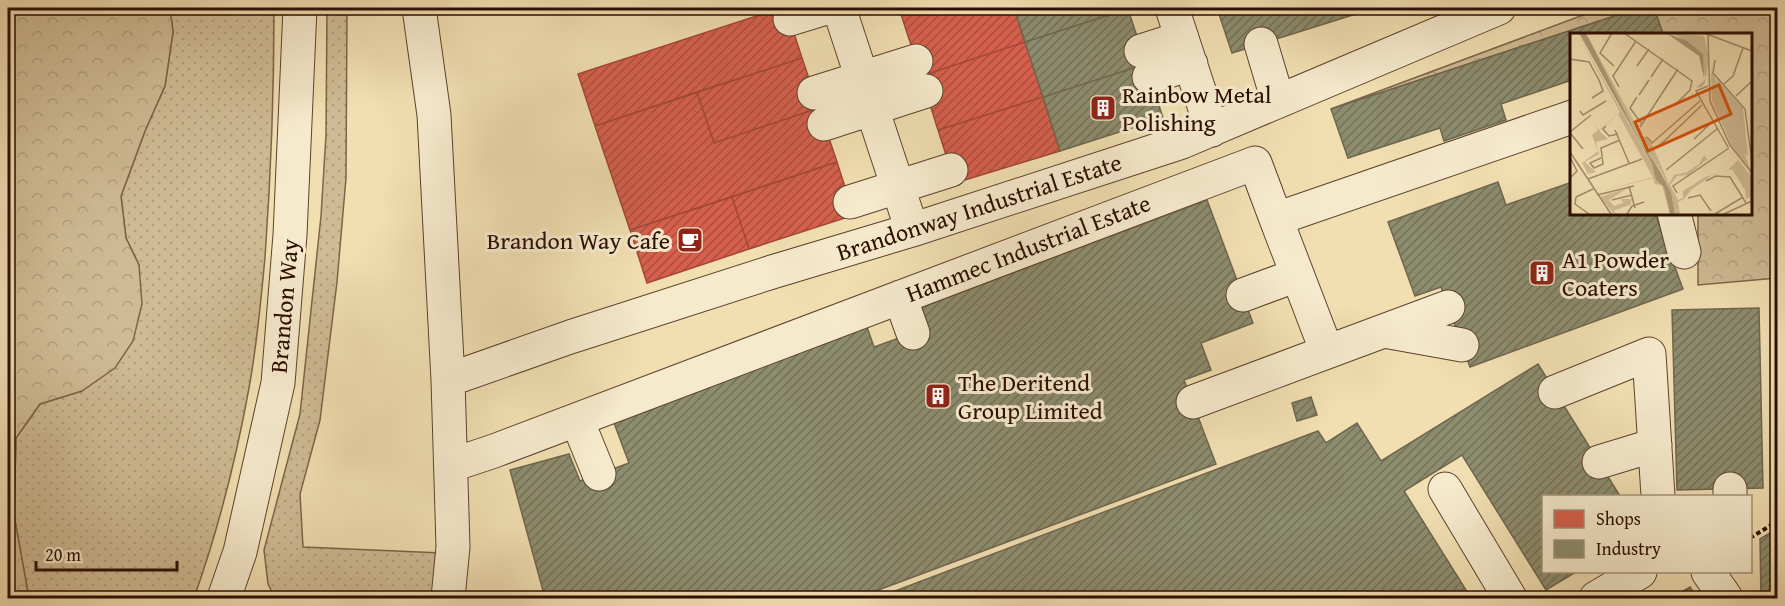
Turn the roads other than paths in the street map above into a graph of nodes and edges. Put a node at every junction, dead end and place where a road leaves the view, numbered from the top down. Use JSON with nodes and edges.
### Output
{"nodes":[{"id":1,"x":300,"y":8,"type":"edge"},
{"id":2,"x":419,"y":8,"type":"edge"},
{"id":3,"x":826,"y":8,"type":"edge"},
{"id":4,"x":839,"y":8,"type":"edge"},
{"id":5,"x":1172,"y":8,"type":"edge"},
{"id":6,"x":1499,"y":8,"type":"edge"},
{"id":7,"x":790,"y":19,"type":"dead end"},
{"id":8,"x":1261,"y":44,"type":"dead end"},
{"id":9,"x":1187,"y":51,"type":"junction"},
{"id":10,"x":1145,"y":64,"type":"dead end"},
{"id":11,"x":862,"y":78,"type":"junction"},
{"id":12,"x":814,"y":93,"type":"dead end"},
{"id":13,"x":1278,"y":101,"type":"junction"},
{"id":14,"x":872,"y":109,"type":"junction"},
{"id":15,"x":1570,"y":117,"type":"edge"},
{"id":16,"x":824,"y":124,"type":"dead end"},
{"id":17,"x":1212,"y":130,"type":"junction"},
{"id":18,"x":951,"y":170,"type":"dead end"},
{"id":19,"x":898,"y":187,"type":"junction"},
{"id":20,"x":850,"y":201,"type":"dead end"},
{"id":21,"x":1674,"y":214,"type":"edge"},
{"id":22,"x":1276,"y":219,"type":"junction"},
{"id":23,"x":912,"y":230,"type":"junction"},
{"id":24,"x":1684,"y":252,"type":"dead end"},
{"id":25,"x":1297,"y":275,"type":"junction"},
{"id":26,"x":1243,"y":295,"type":"dead end"},
{"id":27,"x":900,"y":297,"type":"junction"},
{"id":28,"x":1448,"y":307,"type":"dead end"},
{"id":29,"x":1384,"y":330,"type":"junction"},
{"id":30,"x":913,"y":333,"type":"dead end"},
{"id":31,"x":1462,"y":345,"type":"dead end"},
{"id":32,"x":1327,"y":352,"type":"junction"},
{"id":33,"x":448,"y":380,"type":"junction"},
{"id":34,"x":1555,"y":392,"type":"dead end"},
{"id":35,"x":1193,"y":402,"type":"dead end"},
{"id":36,"x":577,"y":420,"type":"junction"},
{"id":37,"x":1655,"y":445,"type":"junction"},
{"id":38,"x":1599,"y":462,"type":"dead end"},
{"id":39,"x":452,"y":465,"type":"junction"},
{"id":40,"x":599,"y":474,"type":"dead end"},
{"id":41,"x":1444,"y":489,"type":"dead end"},
{"id":42,"x":1658,"y":495,"type":"edge"},
{"id":43,"x":1638,"y":573,"type":"edge"},
{"id":44,"x":1709,"y":573,"type":"edge"},
{"id":45,"x":224,"y":598,"type":"edge"},
{"id":46,"x":448,"y":598,"type":"edge"},
{"id":47,"x":1510,"y":598,"type":"edge"},
{"id":48,"x":1596,"y":598,"type":"edge"},
{"id":49,"x":1726,"y":598,"type":"edge"}],
"edges":[{"from":1,"to":45,"type":"street","name":"Brandon Way"},
{"from":2,"to":33,"type":"street"},
{"from":3,"to":7,"type":"street"},
{"from":4,"to":11,"type":"street"},
{"from":5,"to":9,"type":"street"},
{"from":6,"to":13,"type":"street","name":"Brandonway Industrial Estate"},
{"from":8,"to":13,"type":"street"},
{"from":9,"to":10,"type":"street"},
{"from":9,"to":17,"type":"street"},
{"from":11,"to":12,"type":"street"},
{"from":11,"to":14,"type":"street"},
{"from":11,"to":14,"type":"street"},
{"from":13,"to":17,"type":"street","name":"Brandonway Industrial Estate"},
{"from":14,"to":16,"type":"street"},
{"from":14,"to":19,"type":"street"},
{"from":15,"to":22,"type":"street"},
{"from":17,"to":23,"type":"street","name":"Brandonway Industrial Estate"},
{"from":18,"to":19,"type":"street"},
{"from":19,"to":20,"type":"street"},
{"from":19,"to":23,"type":"street"},
{"from":21,"to":24,"type":"street"},
{"from":22,"to":25,"type":"street"},
{"from":22,"to":27,"type":"street","name":"Hammec Industrial Estate"},
{"from":23,"to":33,"type":"street","name":"Brandonway Industrial Estate"},
{"from":25,"to":26,"type":"street"},
{"from":25,"to":32,"type":"street"},
{"from":27,"to":30,"type":"street"},
{"from":27,"to":36,"type":"street","name":"Hammec Industrial Estate"},
{"from":28,"to":29,"type":"street"},
{"from":29,"to":31,"type":"street"},
{"from":29,"to":32,"type":"street"},
{"from":32,"to":35,"type":"street"},
{"from":33,"to":39,"type":"street"},
{"from":34,"to":37,"type":"street"},
{"from":36,"to":39,"type":"street","name":"Hammec Industrial Estate"},
{"from":36,"to":40,"type":"street"},
{"from":37,"to":38,"type":"street"},
{"from":37,"to":42,"type":"street"},
{"from":39,"to":46,"type":"street"},
{"from":41,"to":47,"type":"street"},
{"from":43,"to":48,"type":"street"},
{"from":44,"to":49,"type":"street"}]}
